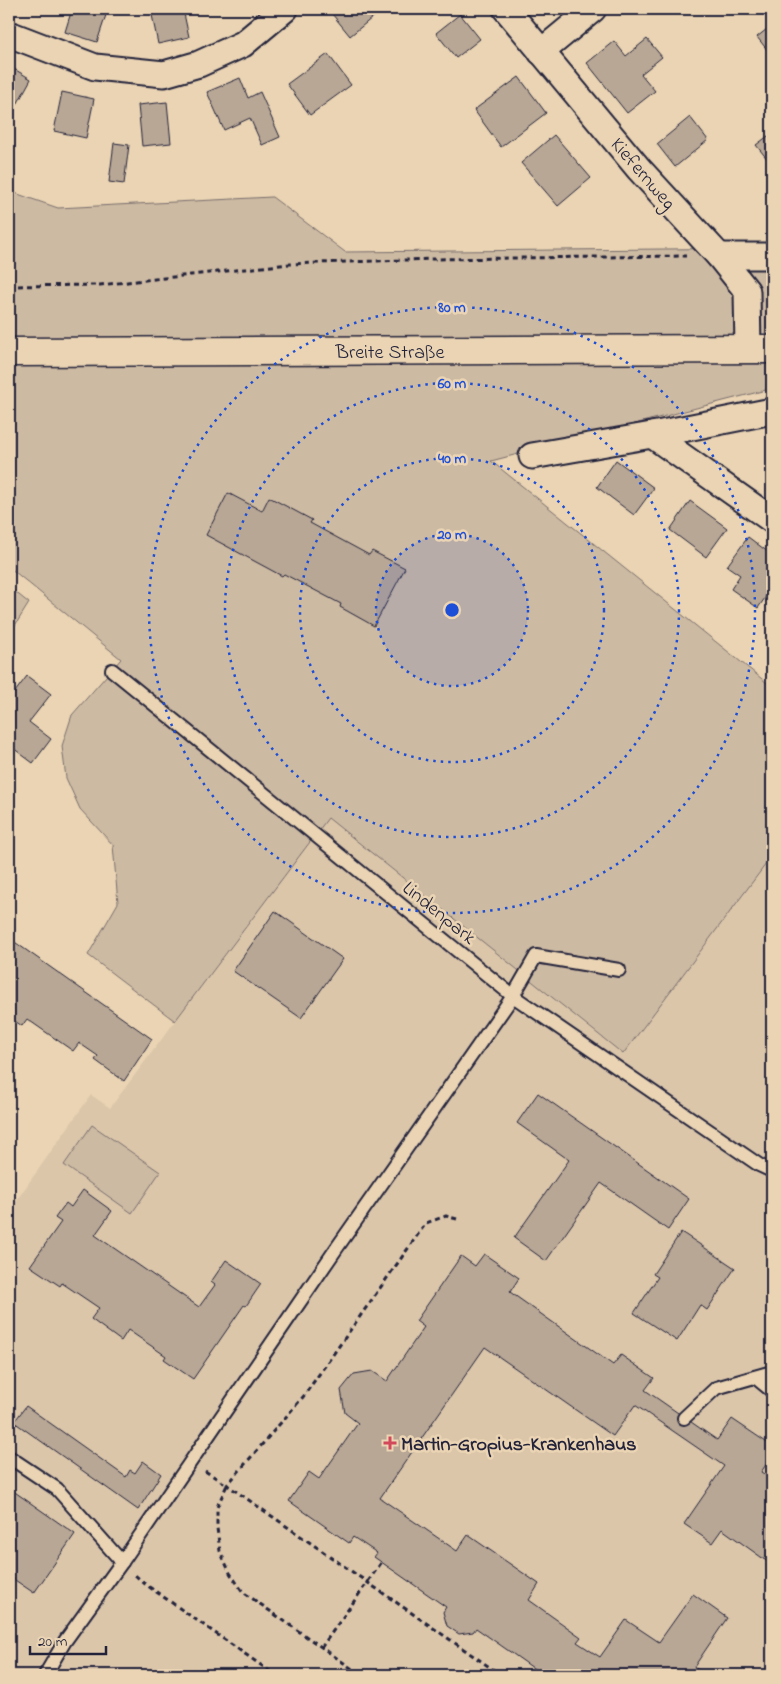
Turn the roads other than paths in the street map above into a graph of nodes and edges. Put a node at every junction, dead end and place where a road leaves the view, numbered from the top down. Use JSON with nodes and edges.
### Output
{"nodes":[{"id":1,"x":285,"y":9,"type":"edge"},
{"id":2,"x":506,"y":9,"type":"edge"},
{"id":3,"x":593,"y":9,"type":"edge"},
{"id":4,"x":9,"y":34,"type":"edge"},
{"id":5,"x":541,"y":52,"type":"junction"},
{"id":6,"x":719,"y":256,"type":"junction"},
{"id":7,"x":772,"y":256,"type":"edge"},
{"id":8,"x":760,"y":349,"type":"edge"},
{"id":9,"x":9,"y":352,"type":"edge"},
{"id":10,"x":772,"y":411,"type":"edge"},
{"id":11,"x":652,"y":435,"type":"junction"},
{"id":12,"x":532,"y":456,"type":"dead end"},
{"id":13,"x":772,"y":520,"type":"edge"},
{"id":14,"x":112,"y":670,"type":"dead end"},
{"id":15,"x":619,"y":970,"type":"dead end"},
{"id":16,"x":513,"y":996,"type":"junction"},
{"id":17,"x":772,"y":1171,"type":"edge"},
{"id":18,"x":772,"y":1372,"type":"edge"},
{"id":19,"x":756,"y":1377,"type":"junction"},
{"id":20,"x":772,"y":1391,"type":"edge"},
{"id":21,"x":684,"y":1418,"type":"dead end"},
{"id":22,"x":9,"y":1457,"type":"edge"},
{"id":23,"x":122,"y":1562,"type":"junction"},
{"id":24,"x":45,"y":1675,"type":"edge"}],
"edges":[{"from":1,"to":4,"type":"street"},
{"from":2,"to":5,"type":"street","name":"Kiefernweg"},
{"from":3,"to":5,"type":"street"},
{"from":5,"to":6,"type":"street","name":"Kiefernweg"},
{"from":6,"to":7,"type":"street"},
{"from":6,"to":8,"type":"street","name":"Kiefernweg"},
{"from":8,"to":9,"type":"main road","name":"Breite Straße"},
{"from":10,"to":11,"type":"street"},
{"from":11,"to":12,"type":"street"},
{"from":11,"to":13,"type":"street"},
{"from":14,"to":16,"type":"lane","name":"Lindenpark"},
{"from":15,"to":16,"type":"lane"},
{"from":16,"to":17,"type":"lane","name":"Lindenpark"},
{"from":16,"to":23,"type":"lane"},
{"from":18,"to":19,"type":"lane"},
{"from":19,"to":20,"type":"lane"},
{"from":19,"to":21,"type":"lane"},
{"from":22,"to":23,"type":"lane"},
{"from":23,"to":24,"type":"lane"}]}
